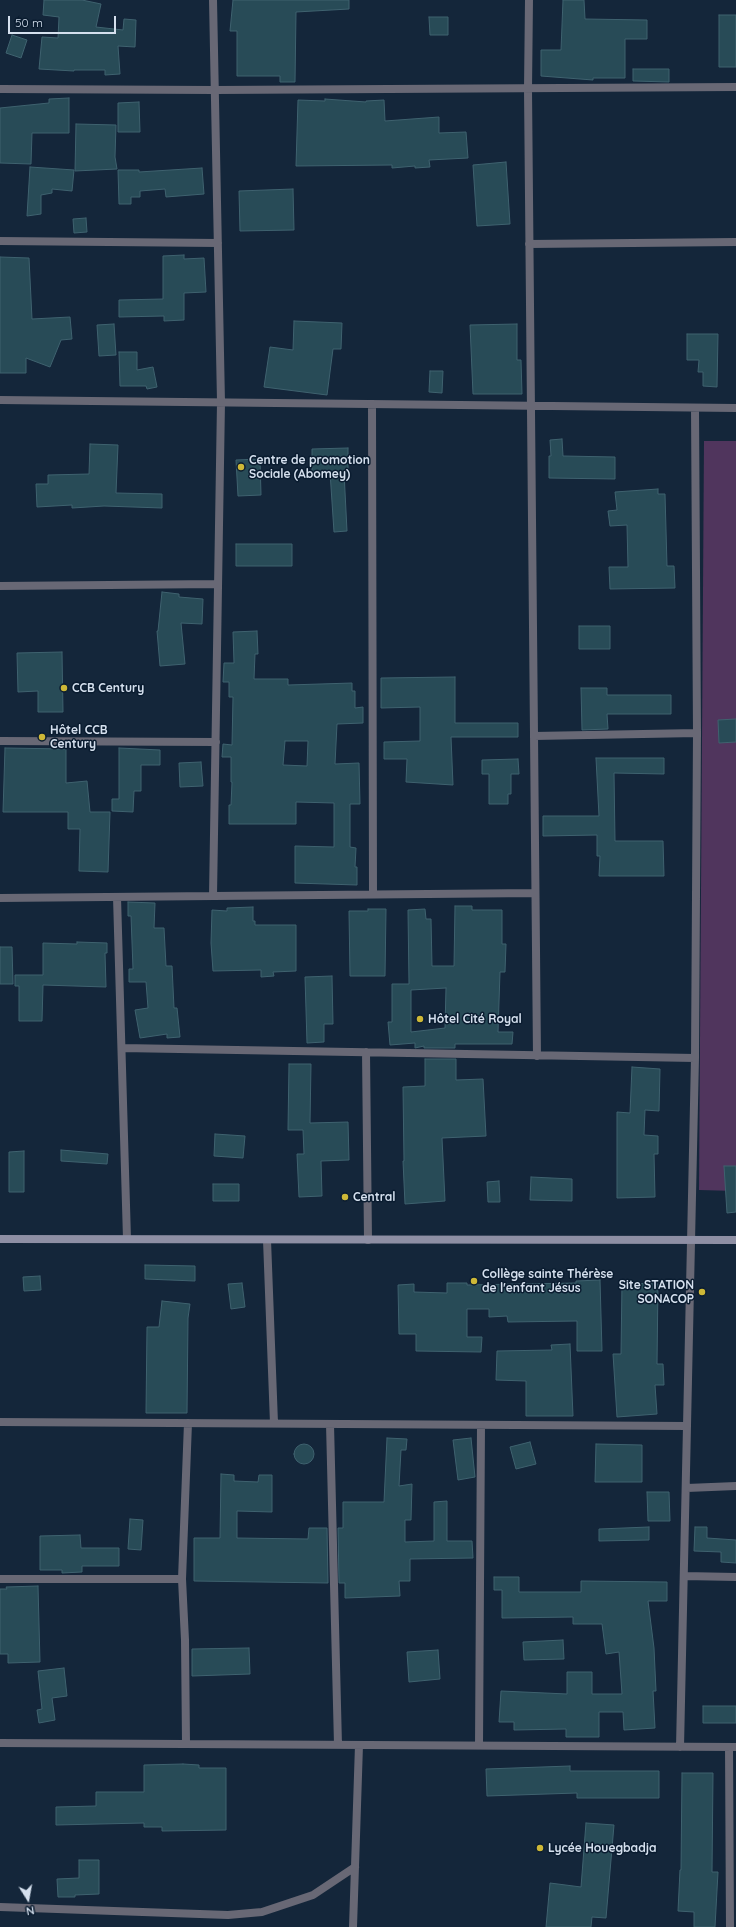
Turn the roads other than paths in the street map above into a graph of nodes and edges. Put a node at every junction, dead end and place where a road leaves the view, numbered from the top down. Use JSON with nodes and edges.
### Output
{"nodes":[{"id":1,"x":213,"y":0,"type":"edge"},
{"id":2,"x":529,"y":0,"type":"edge"},
{"id":3,"x":736,"y":88,"type":"edge"},
{"id":4,"x":0,"y":89,"type":"edge"},
{"id":5,"x":528,"y":89,"type":"junction"},
{"id":6,"x":215,"y":90,"type":"junction"},
{"id":7,"x":0,"y":241,"type":"edge"},
{"id":8,"x":218,"y":242,"type":"junction"},
{"id":9,"x":736,"y":242,"type":"edge"},
{"id":10,"x":529,"y":244,"type":"junction"},
{"id":11,"x":0,"y":400,"type":"edge"},
{"id":12,"x":221,"y":402,"type":"junction"},
{"id":13,"x":372,"y":404,"type":"junction"},
{"id":14,"x":531,"y":406,"type":"junction"},
{"id":15,"x":695,"y":408,"type":"junction"},
{"id":16,"x":736,"y":408,"type":"edge"},
{"id":17,"x":218,"y":584,"type":"junction"},
{"id":18,"x":0,"y":586,"type":"edge"},
{"id":19,"x":697,"y":733,"type":"junction"},
{"id":20,"x":534,"y":736,"type":"junction"},
{"id":21,"x":0,"y":741,"type":"edge"},
{"id":22,"x":216,"y":742,"type":"junction"},
{"id":23,"x":535,"y":893,"type":"junction"},
{"id":24,"x":373,"y":894,"type":"junction"},
{"id":25,"x":117,"y":896,"type":"junction"},
{"id":26,"x":213,"y":896,"type":"junction"},
{"id":27,"x":0,"y":898,"type":"edge"},
{"id":28,"x":122,"y":1048,"type":"junction"},
{"id":29,"x":366,"y":1052,"type":"junction"},
{"id":30,"x":537,"y":1056,"type":"junction"},
{"id":31,"x":695,"y":1058,"type":"junction"},
{"id":32,"x":0,"y":1239,"type":"edge"},
{"id":33,"x":127,"y":1239,"type":"junction"},
{"id":34,"x":267,"y":1240,"type":"junction"},
{"id":35,"x":368,"y":1240,"type":"junction"},
{"id":36,"x":736,"y":1240,"type":"edge"},
{"id":37,"x":692,"y":1241,"type":"junction"},
{"id":38,"x":0,"y":1422,"type":"edge"},
{"id":39,"x":188,"y":1423,"type":"junction"},
{"id":40,"x":274,"y":1423,"type":"junction"},
{"id":41,"x":330,"y":1424,"type":"junction"},
{"id":42,"x":482,"y":1425,"type":"junction"},
{"id":43,"x":687,"y":1426,"type":"junction"},
{"id":44,"x":736,"y":1486,"type":"edge"},
{"id":45,"x":687,"y":1488,"type":"junction"},
{"id":46,"x":684,"y":1576,"type":"junction"},
{"id":47,"x":736,"y":1577,"type":"edge"},
{"id":48,"x":0,"y":1579,"type":"edge"},
{"id":49,"x":182,"y":1579,"type":"junction"},
{"id":50,"x":0,"y":1743,"type":"edge"},
{"id":51,"x":186,"y":1744,"type":"junction"},
{"id":52,"x":338,"y":1745,"type":"junction"},
{"id":53,"x":360,"y":1745,"type":"junction"},
{"id":54,"x":479,"y":1745,"type":"junction"},
{"id":55,"x":680,"y":1747,"type":"junction"},
{"id":56,"x":733,"y":1747,"type":"edge"},
{"id":57,"x":355,"y":1868,"type":"junction"},
{"id":58,"x":0,"y":1907,"type":"edge"},
{"id":59,"x":733,"y":1911,"type":"edge"},
{"id":60,"x":353,"y":1927,"type":"edge"},
{"id":61,"x":730,"y":1927,"type":"edge"}],
"edges":[{"from":1,"to":6,"type":"street"},
{"from":2,"to":5,"type":"street"},
{"from":3,"to":5,"type":"street"},
{"from":4,"to":6,"type":"street"},
{"from":5,"to":6,"type":"street"},
{"from":5,"to":10,"type":"street"},
{"from":6,"to":8,"type":"street"},
{"from":7,"to":8,"type":"street"},
{"from":8,"to":12,"type":"street"},
{"from":9,"to":10,"type":"street"},
{"from":10,"to":14,"type":"street"},
{"from":11,"to":12,"type":"street"},
{"from":12,"to":13,"type":"street"},
{"from":12,"to":17,"type":"street"},
{"from":13,"to":14,"type":"street"},
{"from":13,"to":24,"type":"street"},
{"from":14,"to":15,"type":"street"},
{"from":14,"to":20,"type":"street"},
{"from":15,"to":16,"type":"street"},
{"from":15,"to":19,"type":"street"},
{"from":17,"to":18,"type":"street"},
{"from":17,"to":22,"type":"street"},
{"from":19,"to":20,"type":"street"},
{"from":19,"to":31,"type":"street"},
{"from":20,"to":23,"type":"street"},
{"from":21,"to":22,"type":"street"},
{"from":22,"to":26,"type":"street"},
{"from":23,"to":24,"type":"street"},
{"from":23,"to":30,"type":"street"},
{"from":24,"to":26,"type":"street"},
{"from":25,"to":26,"type":"street"},
{"from":25,"to":27,"type":"street"},
{"from":25,"to":28,"type":"street"},
{"from":28,"to":29,"type":"street"},
{"from":28,"to":33,"type":"street"},
{"from":29,"to":30,"type":"street"},
{"from":29,"to":35,"type":"street"},
{"from":30,"to":31,"type":"street"},
{"from":31,"to":37,"type":"street"},
{"from":32,"to":33,"type":"street"},
{"from":33,"to":34,"type":"street"},
{"from":34,"to":35,"type":"street"},
{"from":34,"to":40,"type":"street"},
{"from":35,"to":37,"type":"street"},
{"from":36,"to":37,"type":"street"},
{"from":37,"to":43,"type":"street"},
{"from":38,"to":39,"type":"street"},
{"from":39,"to":40,"type":"street"},
{"from":39,"to":49,"type":"street"},
{"from":40,"to":41,"type":"street"},
{"from":41,"to":42,"type":"street"},
{"from":41,"to":52,"type":"street"},
{"from":42,"to":43,"type":"street"},
{"from":42,"to":54,"type":"street"},
{"from":43,"to":45,"type":"street"},
{"from":44,"to":45,"type":"street"},
{"from":45,"to":46,"type":"street"},
{"from":46,"to":47,"type":"street"},
{"from":46,"to":55,"type":"street"},
{"from":48,"to":49,"type":"street"},
{"from":49,"to":51,"type":"street"},
{"from":50,"to":51,"type":"street"},
{"from":51,"to":52,"type":"street"},
{"from":52,"to":53,"type":"street"},
{"from":53,"to":54,"type":"street"},
{"from":53,"to":57,"type":"street"},
{"from":54,"to":55,"type":"street"},
{"from":55,"to":56,"type":"street"},
{"from":56,"to":59,"type":"street"},
{"from":57,"to":58,"type":"street"},
{"from":57,"to":60,"type":"street"},
{"from":59,"to":61,"type":"street"}]}
